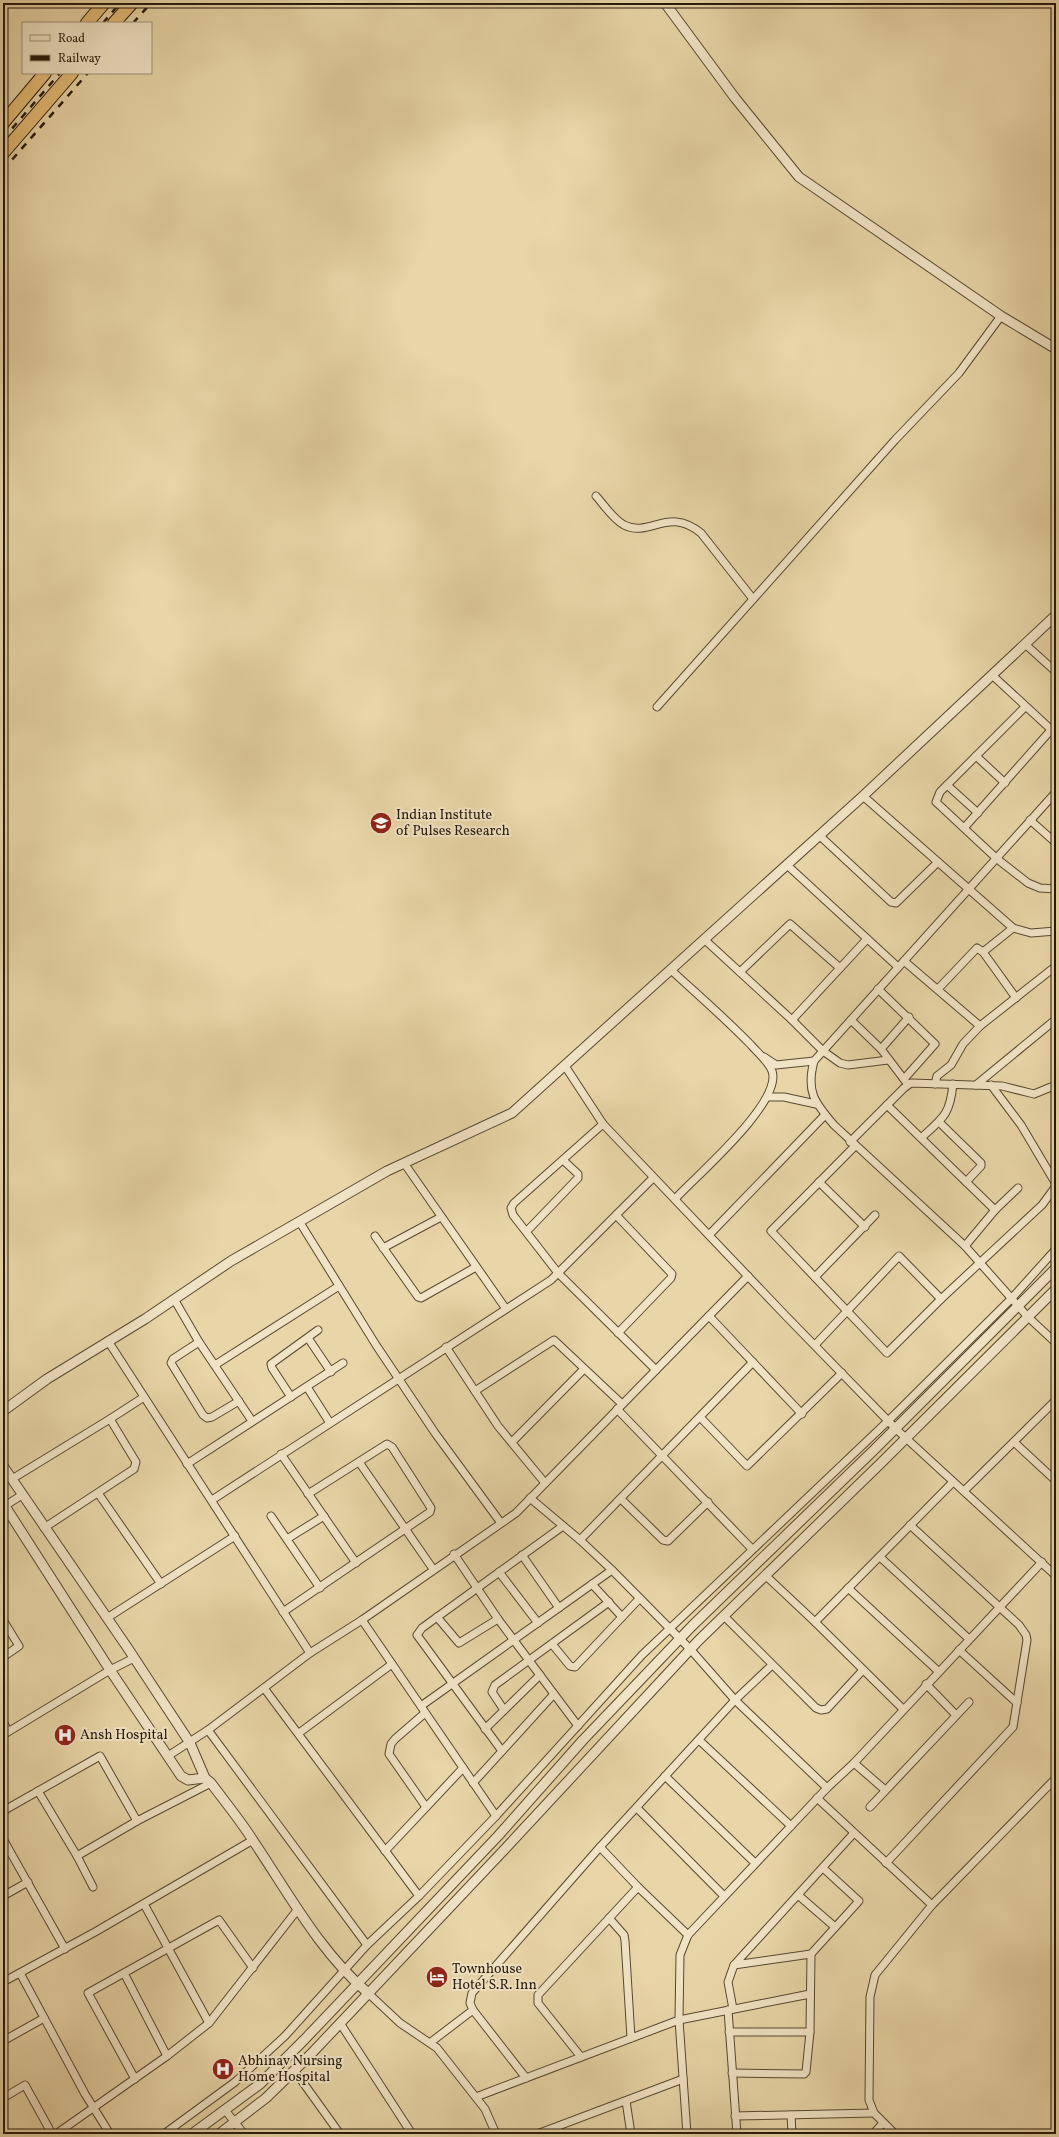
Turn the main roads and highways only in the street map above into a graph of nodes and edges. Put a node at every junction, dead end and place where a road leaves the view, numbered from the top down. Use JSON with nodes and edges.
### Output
{"nodes":[{"id":1,"x":104,"y":3,"type":"edge"},
{"id":2,"x":132,"y":3,"type":"edge"},
{"id":3,"x":88,"y":22,"type":"edge"},
{"id":4,"x":115,"y":22,"type":"edge"},
{"id":5,"x":44,"y":74,"type":"edge"},
{"id":6,"x":71,"y":74,"type":"edge"},
{"id":7,"x":3,"y":123,"type":"edge"},
{"id":8,"x":3,"y":153,"type":"edge"}],
"edges":[{"from":1,"to":3,"type":"highway"},
{"from":2,"to":4,"type":"highway"},
{"from":5,"to":7,"type":"highway"},
{"from":6,"to":8,"type":"highway"}]}
